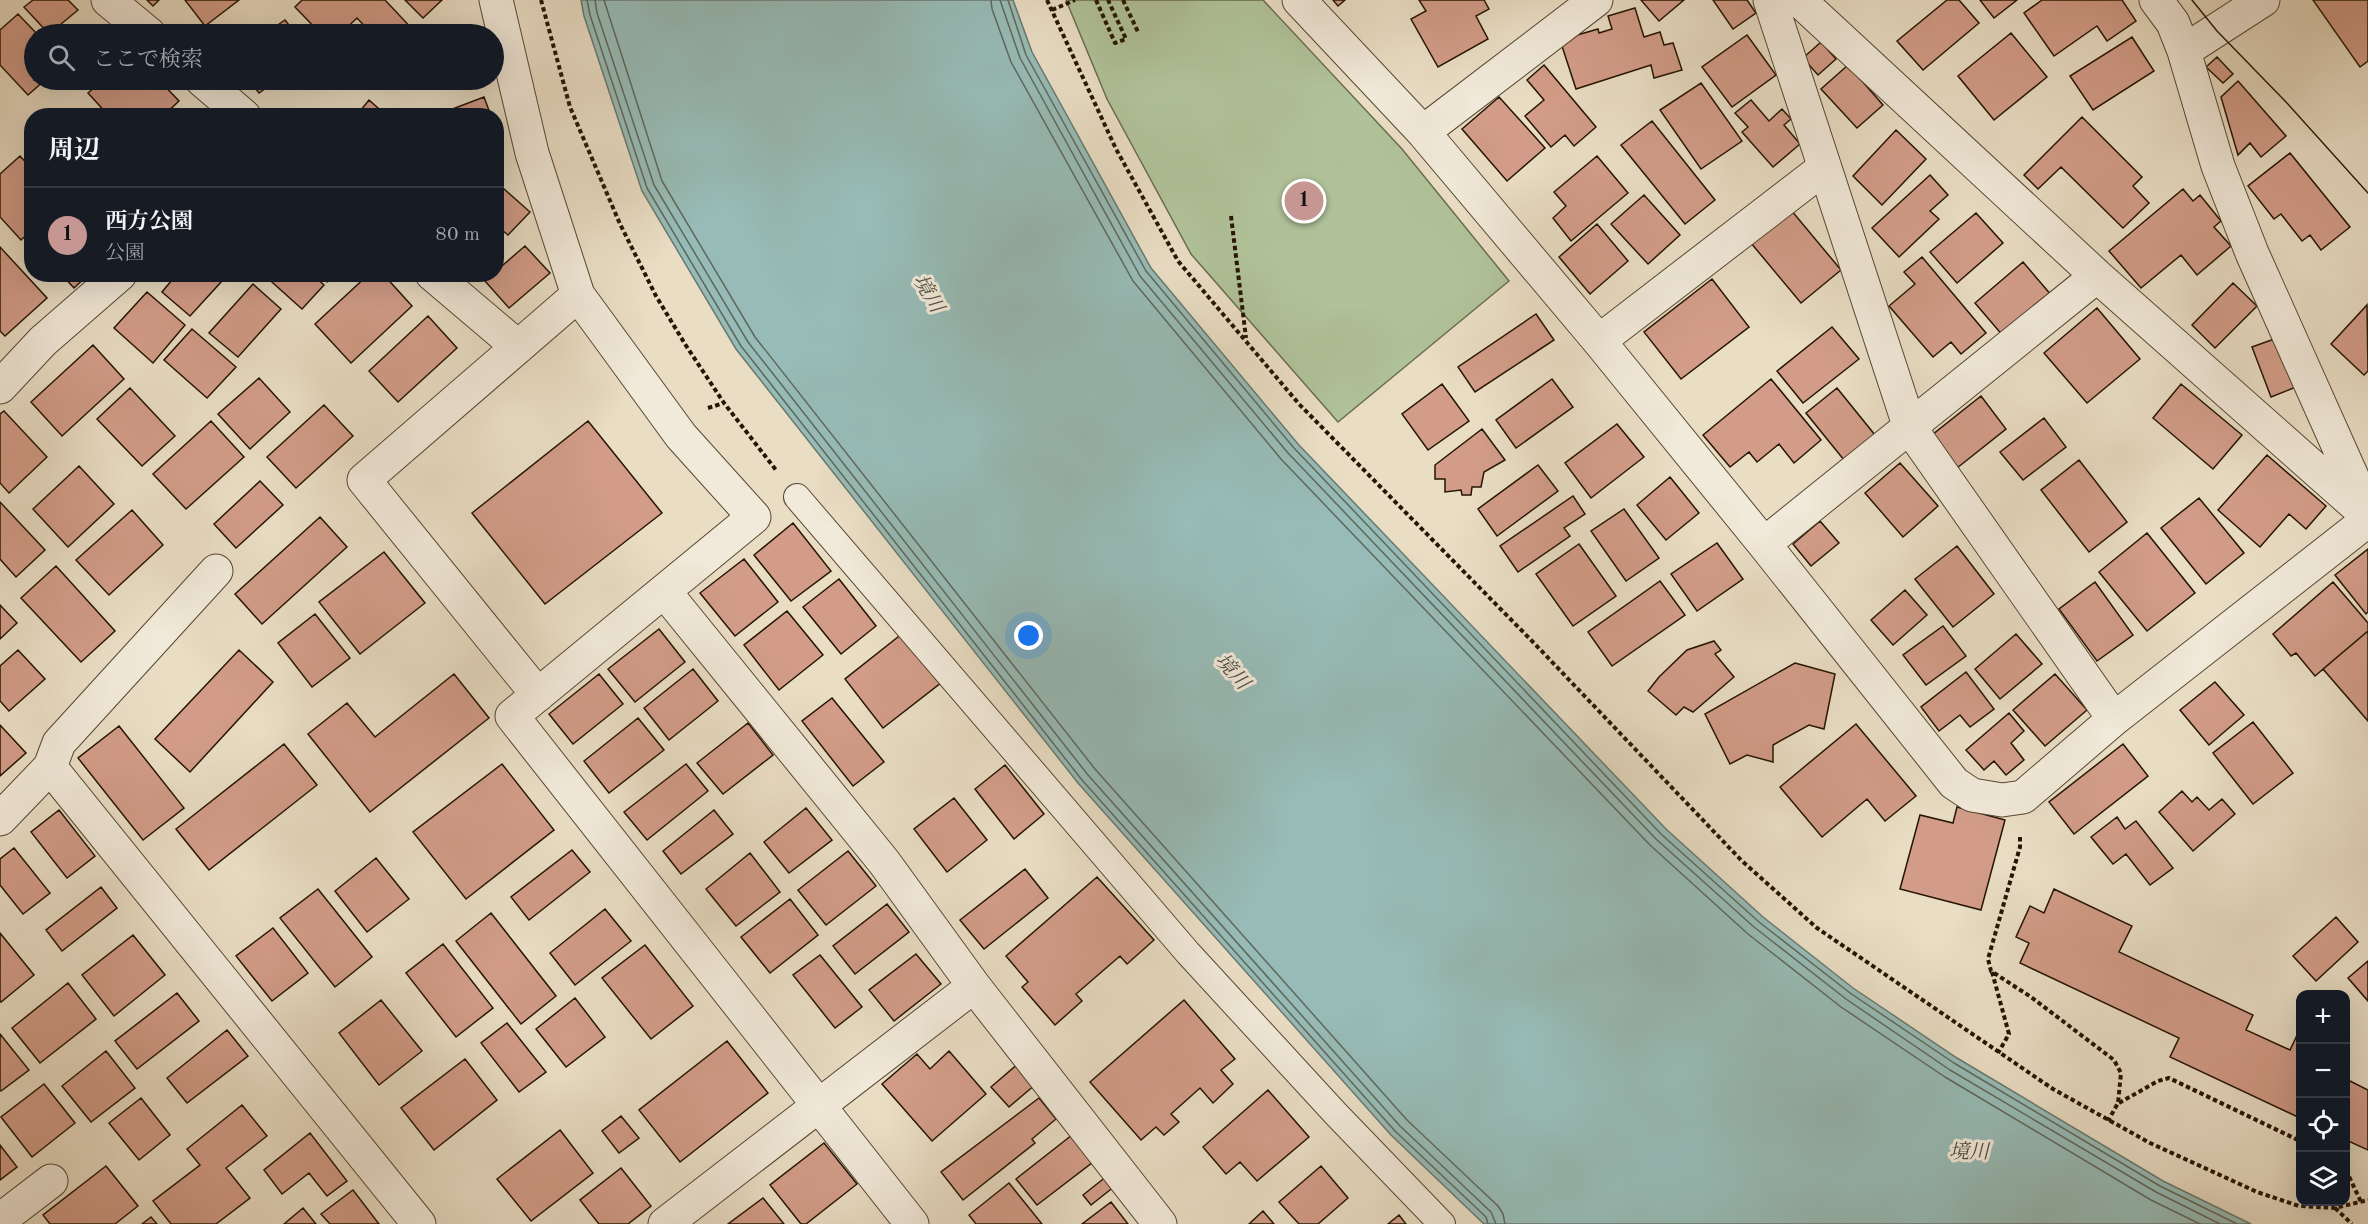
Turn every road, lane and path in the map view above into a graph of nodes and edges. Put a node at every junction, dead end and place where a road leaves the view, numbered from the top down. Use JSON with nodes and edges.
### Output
{"nodes":[{"id":1,"x":108,"y":0,"type":"edge"},
{"id":2,"x":496,"y":0,"type":"edge"},
{"id":3,"x":540,"y":0,"type":"edge"},
{"id":4,"x":1047,"y":0,"type":"edge"},
{"id":5,"x":1075,"y":0,"type":"edge"},
{"id":6,"x":1096,"y":0,"type":"edge"},
{"id":7,"x":1108,"y":0,"type":"edge"},
{"id":8,"x":1123,"y":0,"type":"edge"},
{"id":9,"x":1299,"y":0,"type":"edge"},
{"id":10,"x":1596,"y":0,"type":"edge"},
{"id":11,"x":1770,"y":0,"type":"edge"},
{"id":12,"x":1799,"y":0,"type":"edge"},
{"id":13,"x":2156,"y":0,"type":"edge"},
{"id":14,"x":2245,"y":5,"type":"edge"},
{"id":15,"x":1052,"y":10,"type":"junction"},
{"id":16,"x":137,"y":24,"type":"edge"},
{"id":17,"x":502,"y":24,"type":"edge"},
{"id":18,"x":1138,"y":32,"type":"dead end"},
{"id":19,"x":504,"y":34,"type":"edge"},
{"id":20,"x":2184,"y":51,"type":"junction"},
{"id":21,"x":214,"y":90,"type":"edge"},
{"id":22,"x":235,"y":108,"type":"edge"},
{"id":23,"x":1423,"y":132,"type":"junction"},
{"id":24,"x":1824,"y":168,"type":"junction"},
{"id":25,"x":1231,"y":216,"type":"dead end"},
{"id":26,"x":2097,"y":276,"type":"junction"},
{"id":27,"x":111,"y":282,"type":"edge"},
{"id":28,"x":441,"y":282,"type":"edge"},
{"id":29,"x":578,"y":295,"type":"junction"},
{"id":30,"x":1246,"y":339,"type":"junction"},
{"id":31,"x":1599,"y":341,"type":"junction"},
{"id":32,"x":518,"y":347,"type":"junction"},
{"id":33,"x":0,"y":387,"type":"edge"},
{"id":34,"x":1910,"y":428,"type":"junction"},
{"id":35,"x":797,"y":497,"type":"joint"},
{"id":36,"x":2368,"y":516,"type":"edge"},
{"id":37,"x":1764,"y":544,"type":"junction"},
{"id":38,"x":216,"y":572,"type":"dead end"},
{"id":39,"x":664,"y":591,"type":"junction"},
{"id":40,"x":538,"y":695,"type":"junction"},
{"id":41,"x":2114,"y":719,"type":"junction"},
{"id":42,"x":50,"y":766,"type":"junction"},
{"id":43,"x":2023,"y":797,"type":"junction"},
{"id":44,"x":0,"y":819,"type":"edge"},
{"id":45,"x":1991,"y":971,"type":"junction"},
{"id":46,"x":974,"y":986,"type":"junction"},
{"id":47,"x":1998,"y":1053,"type":"junction"},
{"id":48,"x":2118,"y":1103,"type":"junction"},
{"id":49,"x":818,"y":1105,"type":"junction"},
{"id":50,"x":2108,"y":1121,"type":"junction"},
{"id":51,"x":2296,"y":1140,"type":"edge"},
{"id":52,"x":2350,"y":1179,"type":"edge"},
{"id":53,"x":51,"y":1181,"type":"dead end"},
{"id":54,"x":2368,"y":1200,"type":"edge"},
{"id":55,"x":2361,"y":1202,"type":"junction"},
{"id":56,"x":2335,"y":1208,"type":"junction"},
{"id":57,"x":0,"y":1220,"type":"edge"},
{"id":58,"x":419,"y":1224,"type":"edge"},
{"id":59,"x":665,"y":1224,"type":"edge"},
{"id":60,"x":912,"y":1224,"type":"edge"},
{"id":61,"x":1161,"y":1224,"type":"edge"},
{"id":62,"x":1442,"y":1224,"type":"edge"},
{"id":63,"x":2352,"y":1224,"type":"edge"}],
"edges":[{"from":1,"to":16,"type":"street"},
{"from":2,"to":17,"type":"street"},
{"from":3,"to":35,"type":"path"},
{"from":4,"to":15,"type":"path"},
{"from":5,"to":15,"type":"path"},
{"from":6,"to":7,"type":"path"},
{"from":8,"to":18,"type":"path"},
{"from":9,"to":23,"type":"street"},
{"from":10,"to":23,"type":"street"},
{"from":11,"to":24,"type":"street"},
{"from":12,"to":26,"type":"street"},
{"from":13,"to":20,"type":"street"},
{"from":14,"to":20,"type":"street"},
{"from":15,"to":30,"type":"path"},
{"from":19,"to":29,"type":"street"},
{"from":20,"to":36,"type":"street"},
{"from":21,"to":22,"type":"street"},
{"from":23,"to":31,"type":"street"},
{"from":24,"to":31,"type":"street"},
{"from":24,"to":34,"type":"street"},
{"from":25,"to":30,"type":"path"},
{"from":26,"to":34,"type":"street"},
{"from":26,"to":36,"type":"street"},
{"from":27,"to":33,"type":"street"},
{"from":28,"to":32,"type":"street"},
{"from":29,"to":32,"type":"street"},
{"from":29,"to":39,"type":"street"},
{"from":30,"to":47,"type":"path"},
{"from":31,"to":37,"type":"street"},
{"from":32,"to":40,"type":"street"},
{"from":34,"to":37,"type":"street"},
{"from":34,"to":41,"type":"street"},
{"from":35,"to":62,"type":"lane"},
{"from":36,"to":41,"type":"street"},
{"from":37,"to":43,"type":"street"},
{"from":38,"to":42,"type":"street"},
{"from":39,"to":40,"type":"street"},
{"from":39,"to":46,"type":"street"},
{"from":40,"to":49,"type":"street"},
{"from":41,"to":43,"type":"street"},
{"from":42,"to":44,"type":"street"},
{"from":42,"to":58,"type":"street"},
{"from":43,"to":45,"type":"path"},
{"from":45,"to":47,"type":"path"},
{"from":45,"to":48,"type":"path"},
{"from":46,"to":49,"type":"street"},
{"from":46,"to":61,"type":"street"},
{"from":47,"to":50,"type":"path"},
{"from":48,"to":50,"type":"path"},
{"from":48,"to":51,"type":"path"},
{"from":49,"to":59,"type":"street"},
{"from":49,"to":60,"type":"street"},
{"from":50,"to":56,"type":"path"},
{"from":52,"to":55,"type":"path"},
{"from":53,"to":57,"type":"street"},
{"from":54,"to":55,"type":"path"},
{"from":55,"to":56,"type":"path"},
{"from":56,"to":63,"type":"path"}]}
